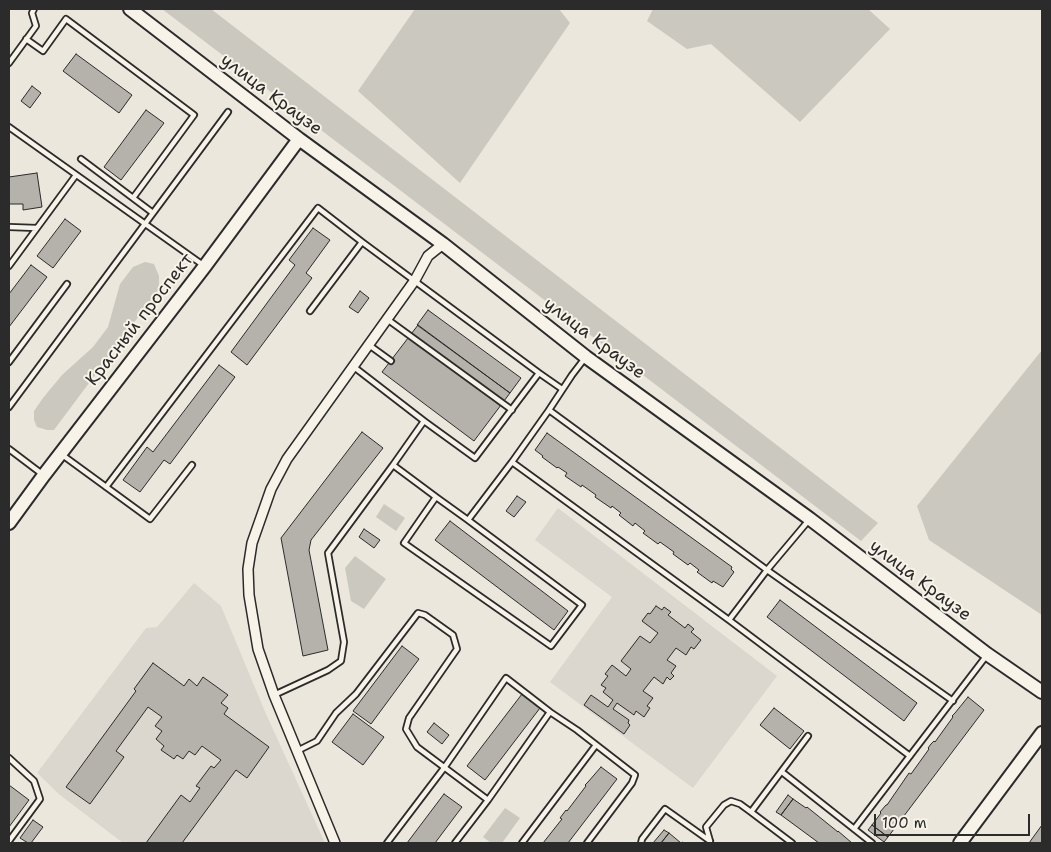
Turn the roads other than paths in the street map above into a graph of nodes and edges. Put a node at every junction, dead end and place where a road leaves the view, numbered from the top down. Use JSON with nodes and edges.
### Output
{"nodes":[{"id":1,"x":34,"y":9,"type":"edge"},
{"id":2,"x":130,"y":9,"type":"edge"},
{"id":3,"x":26,"y":39,"type":"junction"},
{"id":4,"x":9,"y":62,"type":"edge"},
{"id":5,"x":228,"y":112,"type":"dead end"},
{"id":6,"x":9,"y":127,"type":"edge"},
{"id":7,"x":299,"y":139,"type":"junction"},
{"id":8,"x":81,"y":159,"type":"dead end"},
{"id":9,"x":76,"y":175,"type":"junction"},
{"id":10,"x":133,"y":198,"type":"junction"},
{"id":11,"x":153,"y":213,"type":"junction"},
{"id":12,"x":145,"y":224,"type":"junction"},
{"id":13,"x":9,"y":227,"type":"edge"},
{"id":14,"x":37,"y":228,"type":"junction"},
{"id":15,"x":362,"y":242,"type":"junction"},
{"id":16,"x":443,"y":244,"type":"junction"},
{"id":17,"x":9,"y":266,"type":"edge"},
{"id":18,"x":205,"y":266,"type":"junction"},
{"id":19,"x":415,"y":280,"type":"junction"},
{"id":20,"x":67,"y":284,"type":"dead end"},
{"id":21,"x":310,"y":310,"type":"dead end"},
{"id":22,"x":387,"y":319,"type":"junction"},
{"id":23,"x":368,"y":344,"type":"junction"},
{"id":24,"x":586,"y":357,"type":"junction"},
{"id":25,"x":391,"y":361,"type":"dead end"},
{"id":26,"x":9,"y":362,"type":"edge"},
{"id":27,"x":353,"y":366,"type":"junction"},
{"id":28,"x":539,"y":373,"type":"junction"},
{"id":29,"x":562,"y":389,"type":"junction"},
{"id":30,"x":9,"y":407,"type":"edge"},
{"id":31,"x":512,"y":410,"type":"junction"},
{"id":32,"x":549,"y":410,"type":"junction"},
{"id":33,"x":424,"y":421,"type":"junction"},
{"id":34,"x":9,"y":450,"type":"edge"},
{"id":35,"x":60,"y":453,"type":"junction"},
{"id":36,"x":512,"y":462,"type":"junction"},
{"id":37,"x":192,"y":465,"type":"dead end"},
{"id":38,"x":393,"y":465,"type":"junction"},
{"id":39,"x":44,"y":475,"type":"junction"},
{"id":40,"x":106,"y":487,"type":"junction"},
{"id":41,"x":436,"y":497,"type":"junction"},
{"id":42,"x":810,"y":519,"type":"junction"},
{"id":43,"x":468,"y":520,"type":"junction"},
{"id":44,"x":9,"y":523,"type":"edge"},
{"id":45,"x":768,"y":570,"type":"junction"},
{"id":46,"x":729,"y":620,"type":"junction"},
{"id":47,"x":987,"y":654,"type":"junction"},
{"id":48,"x":1042,"y":692,"type":"edge"},
{"id":49,"x":274,"y":696,"type":"junction"},
{"id":50,"x":953,"y":701,"type":"junction"},
{"id":51,"x":550,"y":712,"type":"junction"},
{"id":52,"x":1042,"y":733,"type":"edge"},
{"id":53,"x":808,"y":736,"type":"dead end"},
{"id":54,"x":596,"y":745,"type":"junction"},
{"id":55,"x":298,"y":751,"type":"junction"},
{"id":56,"x":910,"y":756,"type":"junction"},
{"id":57,"x":9,"y":758,"type":"edge"},
{"id":58,"x":444,"y":768,"type":"junction"},
{"id":59,"x":782,"y":772,"type":"junction"},
{"id":60,"x":488,"y":800,"type":"junction"},
{"id":61,"x":751,"y":812,"type":"junction"},
{"id":62,"x":854,"y":829,"type":"junction"},
{"id":63,"x":9,"y":841,"type":"edge"},
{"id":64,"x":710,"y":842,"type":"edge"},
{"id":65,"x":335,"y":843,"type":"edge"},
{"id":66,"x":387,"y":843,"type":"edge"},
{"id":67,"x":455,"y":843,"type":"edge"},
{"id":68,"x":522,"y":843,"type":"edge"},
{"id":69,"x":587,"y":843,"type":"edge"},
{"id":70,"x":641,"y":843,"type":"edge"},
{"id":71,"x":792,"y":843,"type":"edge"},
{"id":72,"x":872,"y":843,"type":"edge"},
{"id":73,"x":960,"y":843,"type":"edge"}],
"edges":[{"from":1,"to":3,"type":"lane"},
{"from":2,"to":7,"type":"main road","name":"улица Краузе"},
{"from":3,"to":4,"type":"lane"},
{"from":3,"to":10,"type":"lane"},
{"from":5,"to":11,"type":"lane"},
{"from":6,"to":9,"type":"lane"},
{"from":7,"to":16,"type":"main road","name":"улица Краузе"},
{"from":7,"to":18,"type":"main road","name":"Красный проспект"},
{"from":8,"to":10,"type":"lane"},
{"from":9,"to":12,"type":"lane"},
{"from":9,"to":14,"type":"lane"},
{"from":10,"to":11,"type":"lane"},
{"from":11,"to":12,"type":"lane"},
{"from":12,"to":18,"type":"lane"},
{"from":12,"to":30,"type":"lane"},
{"from":13,"to":14,"type":"lane"},
{"from":14,"to":17,"type":"lane"},
{"from":15,"to":19,"type":"lane"},
{"from":15,"to":21,"type":"lane"},
{"from":15,"to":40,"type":"lane"},
{"from":16,"to":19,"type":"street"},
{"from":16,"to":24,"type":"main road","name":"улица Краузе"},
{"from":18,"to":35,"type":"main road","name":"Красный проспект"},
{"from":19,"to":22,"type":"street"},
{"from":19,"to":28,"type":"lane"},
{"from":20,"to":26,"type":"lane"},
{"from":22,"to":23,"type":"street"},
{"from":22,"to":31,"type":"lane"},
{"from":23,"to":25,"type":"lane"},
{"from":23,"to":27,"type":"street"},
{"from":24,"to":29,"type":"lane"},
{"from":24,"to":42,"type":"main road","name":"улица Краузе"},
{"from":27,"to":33,"type":"lane"},
{"from":27,"to":49,"type":"street"},
{"from":28,"to":29,"type":"lane"},
{"from":28,"to":31,"type":"lane"},
{"from":29,"to":32,"type":"lane"},
{"from":31,"to":33,"type":"lane"},
{"from":32,"to":36,"type":"lane"},
{"from":32,"to":45,"type":"lane"},
{"from":33,"to":38,"type":"lane"},
{"from":34,"to":39,"type":"lane"},
{"from":35,"to":39,"type":"main road","name":"Красный проспект"},
{"from":35,"to":40,"type":"lane"},
{"from":36,"to":43,"type":"lane"},
{"from":36,"to":46,"type":"lane"},
{"from":37,"to":40,"type":"lane"},
{"from":38,"to":41,"type":"lane"},
{"from":38,"to":49,"type":"lane"},
{"from":39,"to":44,"type":"main road","name":"Красный проспект"},
{"from":41,"to":43,"type":"lane"},
{"from":41,"to":43,"type":"lane"},
{"from":42,"to":45,"type":"lane"},
{"from":42,"to":47,"type":"main road","name":"улица Краузе"},
{"from":45,"to":46,"type":"lane"},
{"from":45,"to":50,"type":"lane"},
{"from":46,"to":56,"type":"lane"},
{"from":47,"to":48,"type":"main road","name":"улица Краузе"},
{"from":47,"to":50,"type":"lane"},
{"from":49,"to":55,"type":"street"},
{"from":50,"to":56,"type":"lane"},
{"from":51,"to":54,"type":"lane"},
{"from":51,"to":58,"type":"lane"},
{"from":51,"to":60,"type":"lane"},
{"from":52,"to":73,"type":"main road"},
{"from":53,"to":59,"type":"lane"},
{"from":54,"to":68,"type":"lane"},
{"from":54,"to":69,"type":"lane"},
{"from":55,"to":58,"type":"lane"},
{"from":55,"to":65,"type":"street"},
{"from":56,"to":62,"type":"lane"},
{"from":57,"to":63,"type":"lane"},
{"from":58,"to":60,"type":"lane"},
{"from":58,"to":66,"type":"lane"},
{"from":59,"to":61,"type":"lane"},
{"from":59,"to":62,"type":"lane"},
{"from":60,"to":67,"type":"lane"},
{"from":61,"to":64,"type":"lane"},
{"from":61,"to":71,"type":"lane"},
{"from":62,"to":72,"type":"lane"},
{"from":64,"to":70,"type":"lane"}]}
